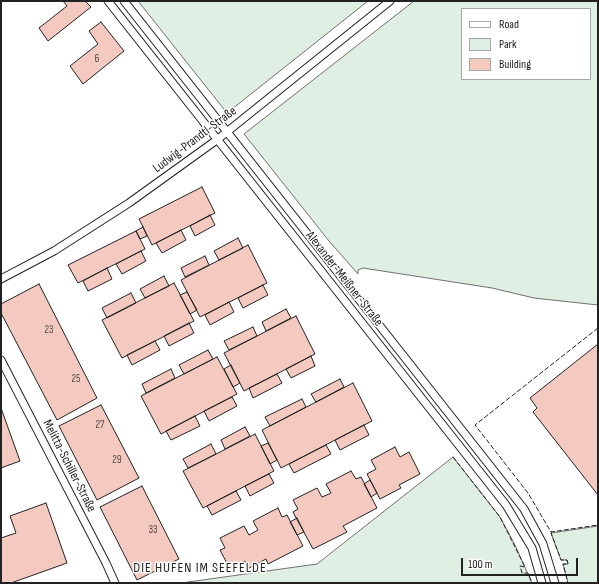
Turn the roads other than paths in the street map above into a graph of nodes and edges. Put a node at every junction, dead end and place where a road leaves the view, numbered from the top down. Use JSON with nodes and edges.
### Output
{"nodes":[{"id":1,"x":108,"y":1,"type":"edge"},
{"id":2,"x":124,"y":1,"type":"edge"},
{"id":3,"x":390,"y":1,"type":"edge"},
{"id":4,"x":228,"y":131,"type":"junction"},
{"id":5,"x":218,"y":139,"type":"junction"},
{"id":6,"x":1,"y":280,"type":"edge"},
{"id":7,"x":1,"y":360,"type":"edge"},
{"id":8,"x":115,"y":583,"type":"edge"},
{"id":9,"x":542,"y":583,"type":"edge"},
{"id":10,"x":555,"y":583,"type":"edge"}],
"edges":[{"from":1,"to":5,"type":"street","name":"Alexander-Meißner-Straße"},
{"from":2,"to":4,"type":"street","name":"Alexander-Meißner-Straße"},
{"from":3,"to":4,"type":"street","name":"Ludwig-Prandtl-Straße"},
{"from":4,"to":5,"type":"street","name":"Ludwig-Prandtl-Straße"},
{"from":4,"to":10,"type":"street","name":"Alexander-Meißner-Straße"},
{"from":5,"to":6,"type":"street","name":"Ludwig-Prandtl-Straße"},
{"from":5,"to":9,"type":"street","name":"Alexander-Meißner-Straße"},
{"from":7,"to":8,"type":"street","name":"Melitta-Schiller-Straße"}]}
